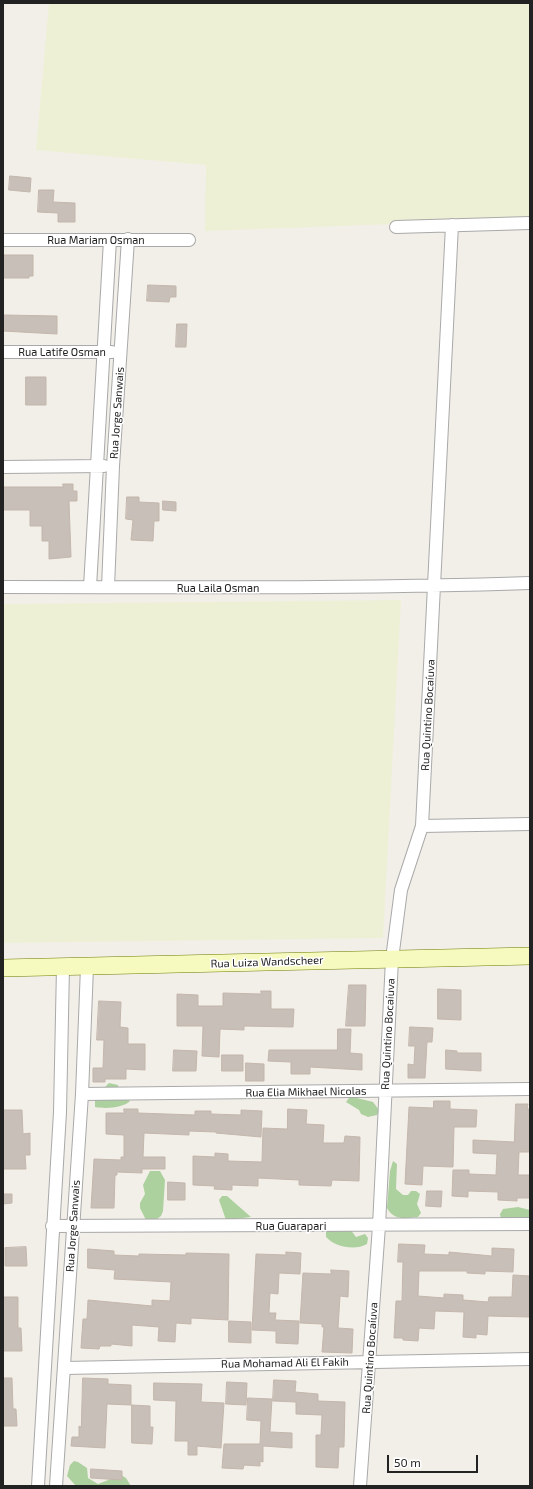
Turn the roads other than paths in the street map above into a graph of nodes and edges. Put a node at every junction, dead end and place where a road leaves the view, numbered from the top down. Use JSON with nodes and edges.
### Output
{"nodes":[{"id":1,"x":530,"y":223,"type":"edge"},
{"id":2,"x":452,"y":225,"type":"junction"},
{"id":3,"x":396,"y":227,"type":"dead end"},
{"id":4,"x":3,"y":240,"type":"edge"},
{"id":5,"x":110,"y":240,"type":"junction"},
{"id":6,"x":128,"y":240,"type":"junction"},
{"id":7,"x":189,"y":240,"type":"dead end"},
{"id":8,"x":105,"y":351,"type":"junction"},
{"id":9,"x":3,"y":352,"type":"edge"},
{"id":10,"x":121,"y":352,"type":"junction"},
{"id":11,"x":96,"y":466,"type":"junction"},
{"id":12,"x":113,"y":466,"type":"junction"},
{"id":13,"x":3,"y":467,"type":"edge"},
{"id":14,"x":530,"y":583,"type":"edge"},
{"id":15,"x":434,"y":586,"type":"junction"},
{"id":16,"x":3,"y":587,"type":"edge"},
{"id":17,"x":90,"y":587,"type":"junction"},
{"id":18,"x":108,"y":587,"type":"junction"},
{"id":19,"x":530,"y":824,"type":"edge"},
{"id":20,"x":422,"y":826,"type":"junction"},
{"id":21,"x":530,"y":956,"type":"edge"},
{"id":22,"x":392,"y":959,"type":"junction"},
{"id":23,"x":62,"y":967,"type":"junction"},
{"id":24,"x":87,"y":967,"type":"junction"},
{"id":25,"x":3,"y":968,"type":"edge"},
{"id":26,"x":530,"y":1089,"type":"edge"},
{"id":27,"x":385,"y":1091,"type":"junction"},
{"id":28,"x":82,"y":1094,"type":"junction"},
{"id":29,"x":530,"y":1224,"type":"edge"},
{"id":30,"x":52,"y":1226,"type":"junction"},
{"id":31,"x":379,"y":1226,"type":"junction"},
{"id":32,"x":73,"y":1227,"type":"junction"},
{"id":33,"x":530,"y":1359,"type":"edge"},
{"id":34,"x":369,"y":1362,"type":"junction"},
{"id":35,"x":64,"y":1368,"type":"junction"},
{"id":36,"x":38,"y":1486,"type":"edge"},
{"id":37,"x":56,"y":1486,"type":"edge"},
{"id":38,"x":360,"y":1486,"type":"edge"}],
"edges":[{"from":1,"to":2,"type":"street"},
{"from":2,"to":3,"type":"street"},
{"from":2,"to":15,"type":"street","name":"Rua Quintino Bocaíuva"},
{"from":4,"to":5,"type":"street","name":"Rua Mariam Osman"},
{"from":5,"to":6,"type":"street","name":"Rua Mariam Osman"},
{"from":5,"to":8,"type":"street","name":"Rua Jorge Sanwais"},
{"from":6,"to":7,"type":"street","name":"Rua Mariam Osman"},
{"from":6,"to":10,"type":"street","name":"Rua Jorge Sanwais"},
{"from":8,"to":9,"type":"street","name":"Rua Latife Osman"},
{"from":8,"to":10,"type":"street","name":"Rua Latife Osman"},
{"from":8,"to":11,"type":"street","name":"Rua Jorge Sanwais"},
{"from":10,"to":12,"type":"street","name":"Rua Jorge Sanwais"},
{"from":11,"to":12,"type":"street"},
{"from":11,"to":13,"type":"street"},
{"from":11,"to":17,"type":"street","name":"Rua Jorge Sanwais"},
{"from":12,"to":18,"type":"street","name":"Rua Jorge Sanwais"},
{"from":14,"to":15,"type":"street","name":"Rua Laila Osman"},
{"from":15,"to":18,"type":"street","name":"Rua Laila Osman"},
{"from":15,"to":20,"type":"street","name":"Rua Quintino Bocaíuva"},
{"from":16,"to":17,"type":"street","name":"Rua Laila Osman"},
{"from":17,"to":18,"type":"street","name":"Rua Laila Osman"},
{"from":19,"to":20,"type":"street"},
{"from":20,"to":22,"type":"street","name":"Rua Quintino Bocaíuva"},
{"from":21,"to":22,"type":"main road","name":"Rua Luiza Wandscheer"},
{"from":22,"to":24,"type":"main road","name":"Rua Luiza Wandscheer"},
{"from":22,"to":27,"type":"street","name":"Rua Quintino Bocaíuva"},
{"from":23,"to":24,"type":"main road","name":"Rua Luiza Wandscheer"},
{"from":23,"to":25,"type":"main road","name":"Rua Luiza Wandscheer"},
{"from":23,"to":30,"type":"street","name":"Rua Jorge Sanwais"},
{"from":24,"to":28,"type":"street","name":"Rua Jorge Sanwais"},
{"from":26,"to":27,"type":"street","name":"Rua Elia Mikhael Nicolas"},
{"from":27,"to":28,"type":"street","name":"Rua Elia Mikhael Nicolas"},
{"from":27,"to":31,"type":"street","name":"Rua Quintino Bocaíuva"},
{"from":28,"to":32,"type":"street","name":"Rua Jorge Sanwais"},
{"from":29,"to":31,"type":"street","name":"Rua Guarapari"},
{"from":30,"to":32,"type":"street","name":"Rua Guarapari"},
{"from":30,"to":36,"type":"street","name":"Rua Jorge Sanwais"},
{"from":31,"to":32,"type":"street","name":"Rua Guarapari"},
{"from":31,"to":34,"type":"street","name":"Rua Quintino Bocaíuva"},
{"from":32,"to":35,"type":"street","name":"Rua Jorge Sanwais"},
{"from":33,"to":34,"type":"street","name":"Rua Mohamad Ali El Fakih"},
{"from":34,"to":35,"type":"street","name":"Rua Mohamad Ali El Fakih"},
{"from":34,"to":38,"type":"street","name":"Rua Quintino Bocaíuva"},
{"from":35,"to":37,"type":"street","name":"Rua Jorge Sanwais"}]}
